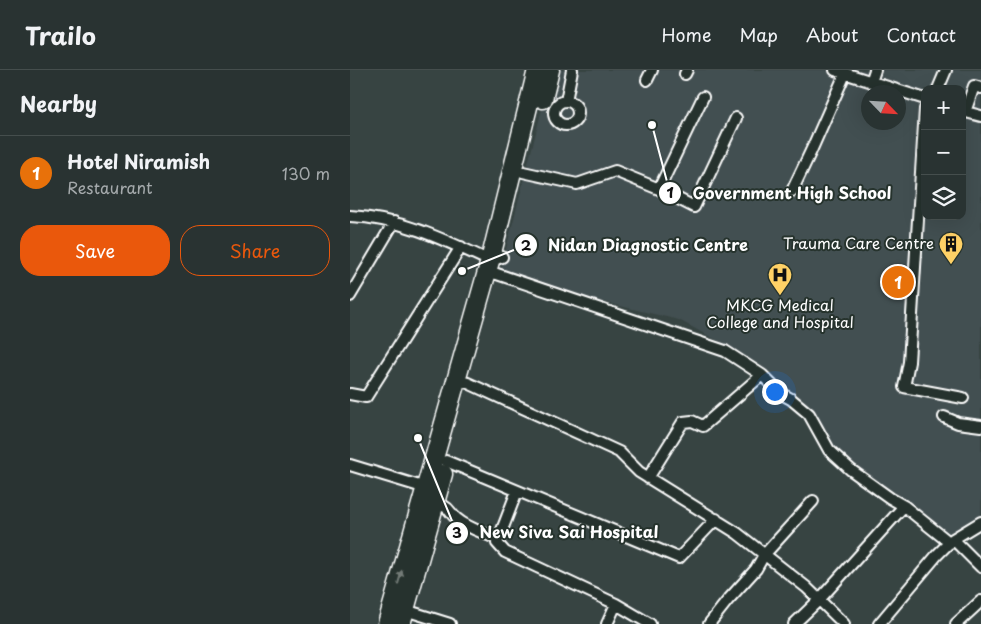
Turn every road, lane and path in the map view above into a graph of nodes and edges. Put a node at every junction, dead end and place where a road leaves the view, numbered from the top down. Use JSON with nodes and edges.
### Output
{"nodes":[{"id":1,"x":538,"y":70,"type":"edge"},
{"id":2,"x":550,"y":70,"type":"edge"},
{"id":3,"x":572,"y":70,"type":"edge"},
{"id":4,"x":876,"y":70,"type":"edge"},
{"id":5,"x":946,"y":70,"type":"edge"},
{"id":6,"x":840,"y":72,"type":"edge"},
{"id":7,"x":871,"y":82,"type":"junction"},
{"id":8,"x":940,"y":85,"type":"edge"},
{"id":9,"x":981,"y":88,"type":"edge"},
{"id":10,"x":703,"y":97,"type":"dead end"},
{"id":11,"x":921,"y":98,"type":"edge"},
{"id":12,"x":566,"y":101,"type":"dead end"},
{"id":13,"x":966,"y":106,"type":"edge"},
{"id":14,"x":966,"y":112,"type":"edge"},
{"id":15,"x":981,"y":116,"type":"edge"},
{"id":16,"x":736,"y":118,"type":"dead end"},
{"id":17,"x":924,"y":130,"type":"edge"},
{"id":18,"x":523,"y":172,"type":"junction"},
{"id":19,"x":660,"y":189,"type":"junction"},
{"id":20,"x":792,"y":191,"type":"dead end"},
{"id":21,"x":350,"y":216,"type":"edge"},
{"id":22,"x":394,"y":222,"type":"junction"},
{"id":23,"x":461,"y":247,"type":"junction"},
{"id":24,"x":494,"y":266,"type":"junction"},
{"id":25,"x":350,"y":296,"type":"edge"},
{"id":26,"x":762,"y":375,"type":"junction"},
{"id":27,"x":462,"y":382,"type":"junction"},
{"id":28,"x":350,"y":394,"type":"edge"},
{"id":29,"x":963,"y":398,"type":"dead end"},
{"id":30,"x":944,"y":417,"type":"dead end"},
{"id":31,"x":981,"y":426,"type":"edge"},
{"id":32,"x":446,"y":461,"type":"junction"},
{"id":33,"x":350,"y":465,"type":"edge"},
{"id":34,"x":648,"y":478,"type":"junction"},
{"id":35,"x":426,"y":488,"type":"junction"},
{"id":36,"x":517,"y":491,"type":"junction"},
{"id":37,"x":813,"y":501,"type":"dead end"},
{"id":38,"x":434,"y":505,"type":"junction"},
{"id":39,"x":904,"y":506,"type":"junction"},
{"id":40,"x":716,"y":519,"type":"junction"},
{"id":41,"x":981,"y":522,"type":"edge"},
{"id":42,"x":498,"y":538,"type":"junction"},
{"id":43,"x":951,"y":541,"type":"junction"},
{"id":44,"x":764,"y":555,"type":"junction"},
{"id":45,"x":981,"y":567,"type":"edge"},
{"id":46,"x":819,"y":600,"type":"junction"},
{"id":47,"x":981,"y":601,"type":"edge"},
{"id":48,"x":616,"y":604,"type":"junction"},
{"id":49,"x":403,"y":617,"type":"edge"},
{"id":50,"x":387,"y":624,"type":"edge"},
{"id":51,"x":450,"y":624,"type":"edge"},
{"id":52,"x":607,"y":624,"type":"edge"},
{"id":53,"x":650,"y":624,"type":"edge"},
{"id":54,"x":709,"y":624,"type":"edge"},
{"id":55,"x":794,"y":624,"type":"edge"},
{"id":56,"x":844,"y":624,"type":"edge"},
{"id":57,"x":879,"y":624,"type":"edge"},
{"id":58,"x":956,"y":624,"type":"edge"}],
"edges":[{"from":1,"to":24,"type":"highway"},
{"from":2,"to":18,"type":"highway"},
{"from":3,"to":12,"type":"street"},
{"from":4,"to":7,"type":"street"},
{"from":5,"to":8,"type":"street"},
{"from":6,"to":7,"type":"street"},
{"from":6,"to":20,"type":"street"},
{"from":7,"to":11,"type":"street"},
{"from":9,"to":13,"type":"street"},
{"from":10,"to":19,"type":"street"},
{"from":14,"to":15,"type":"street"},
{"from":16,"to":19,"type":"street"},
{"from":17,"to":29,"type":"street"},
{"from":18,"to":19,"type":"street"},
{"from":18,"to":24,"type":"highway"},
{"from":21,"to":22,"type":"street"},
{"from":22,"to":23,"type":"street"},
{"from":22,"to":25,"type":"street"},
{"from":23,"to":24,"type":"street"},
{"from":23,"to":28,"type":"street"},
{"from":24,"to":26,"type":"street"},
{"from":24,"to":27,"type":"highway"},
{"from":26,"to":34,"type":"street"},
{"from":26,"to":39,"type":"street"},
{"from":27,"to":32,"type":"highway"},
{"from":27,"to":34,"type":"street"},
{"from":27,"to":35,"type":"highway"},
{"from":30,"to":31,"type":"street"},
{"from":32,"to":36,"type":"street"},
{"from":32,"to":38,"type":"highway"},
{"from":33,"to":35,"type":"street"},
{"from":34,"to":40,"type":"street"},
{"from":50,"to":35,"type":"highway","one_way":true},
{"from":36,"to":40,"type":"street"},
{"from":36,"to":42,"type":"street"},
{"from":37,"to":44,"type":"street"},
{"from":38,"to":42,"type":"street"},
{"from":38,"to":49,"type":"highway"},
{"from":39,"to":43,"type":"street"},
{"from":39,"to":46,"type":"street"},
{"from":40,"to":44,"type":"street"},
{"from":41,"to":43,"type":"street"},
{"from":42,"to":48,"type":"street"},
{"from":43,"to":45,"type":"street"},
{"from":43,"to":57,"type":"street"},
{"from":44,"to":46,"type":"street"},
{"from":44,"to":54,"type":"street"},
{"from":46,"to":55,"type":"street"},
{"from":46,"to":56,"type":"street"},
{"from":47,"to":58,"type":"street"},
{"from":48,"to":52,"type":"street"},
{"from":48,"to":53,"type":"street"},
{"from":49,"to":51,"type":"street"}]}
